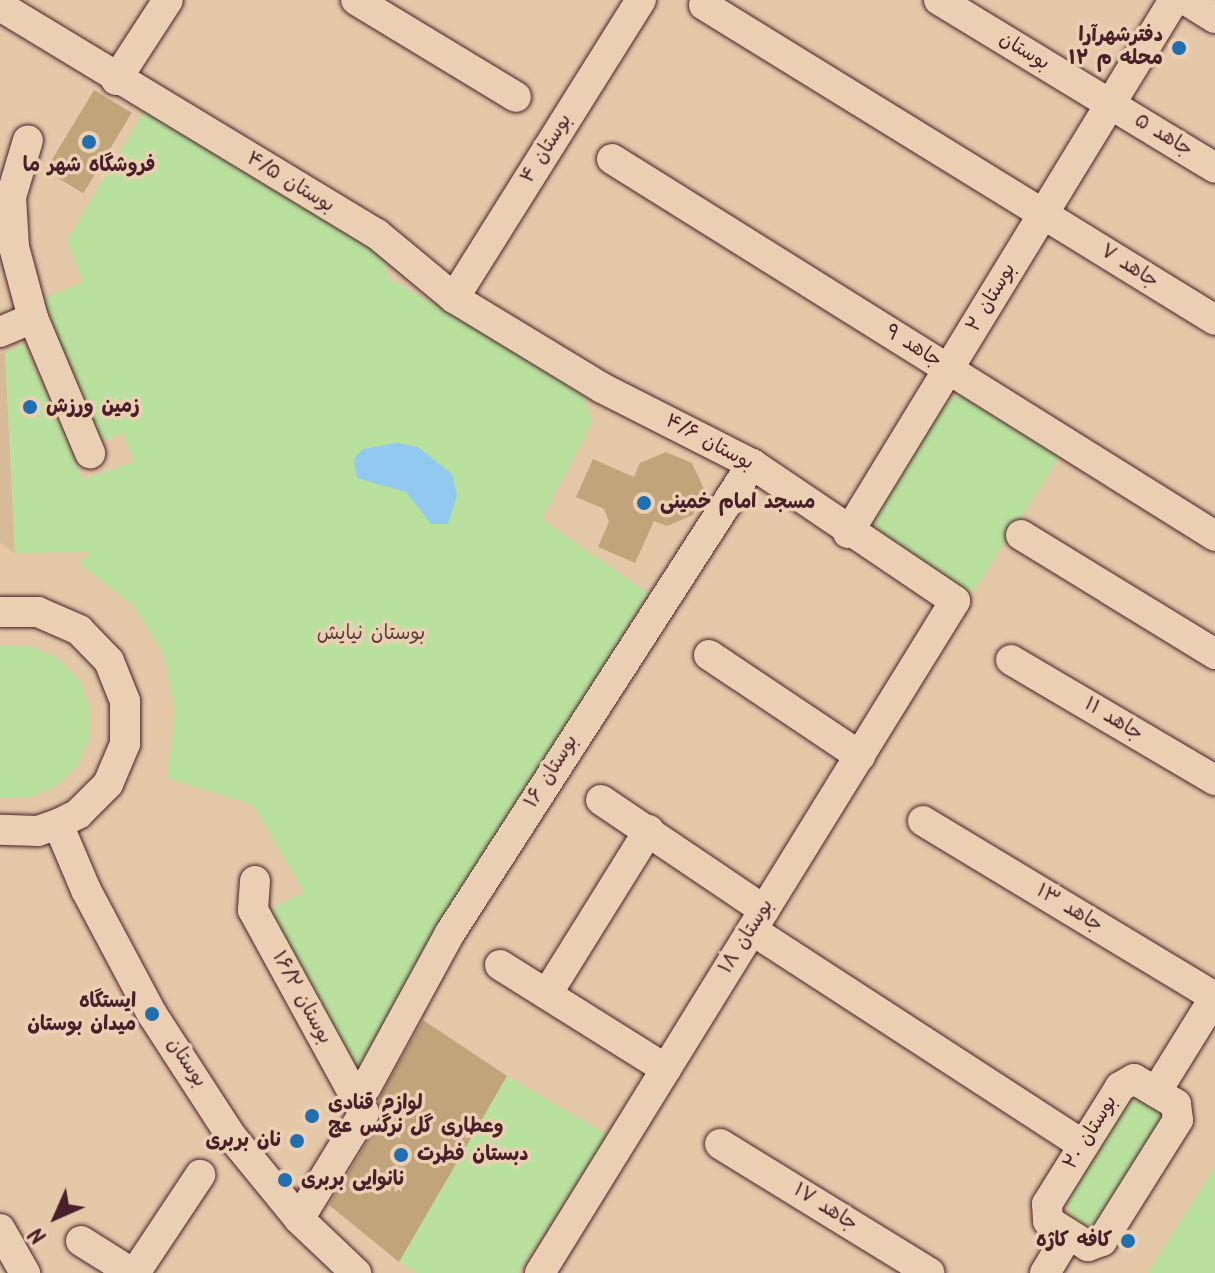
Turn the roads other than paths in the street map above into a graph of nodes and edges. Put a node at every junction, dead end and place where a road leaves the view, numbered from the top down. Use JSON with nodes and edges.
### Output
{"nodes":[{"id":1,"x":168,"y":0,"type":"edge"},
{"id":2,"x":356,"y":0,"type":"edge"},
{"id":3,"x":641,"y":0,"type":"edge"},
{"id":4,"x":939,"y":0,"type":"edge"},
{"id":5,"x":1174,"y":0,"type":"edge"},
{"id":6,"x":1186,"y":0,"type":"edge"},
{"id":7,"x":704,"y":5,"type":"dead end"},
{"id":8,"x":0,"y":6,"type":"edge"},
{"id":9,"x":28,"y":13,"type":"edge"},
{"id":10,"x":1215,"y":18,"type":"edge"},
{"id":11,"x":116,"y":80,"type":"junction"},
{"id":12,"x":516,"y":97,"type":"dead end"},
{"id":13,"x":1110,"y":105,"type":"junction"},
{"id":14,"x":28,"y":140,"type":"dead end"},
{"id":15,"x":612,"y":159,"type":"dead end"},
{"id":16,"x":1215,"y":168,"type":"edge"},
{"id":17,"x":1044,"y":213,"type":"junction"},
{"id":18,"x":454,"y":298,"type":"junction"},
{"id":19,"x":33,"y":318,"type":"junction"},
{"id":20,"x":1215,"y":320,"type":"edge"},
{"id":21,"x":0,"y":332,"type":"edge"},
{"id":22,"x":949,"y":369,"type":"junction"},
{"id":23,"x":90,"y":453,"type":"dead end"},
{"id":24,"x":752,"y":464,"type":"junction"},
{"id":25,"x":848,"y":533,"type":"junction"},
{"id":26,"x":1021,"y":535,"type":"dead end"},
{"id":27,"x":1215,"y":536,"type":"edge"},
{"id":28,"x":955,"y":601,"type":"joint"},
{"id":29,"x":0,"y":612,"type":"edge"},
{"id":30,"x":1215,"y":654,"type":"edge"},
{"id":31,"x":709,"y":655,"type":"dead end"},
{"id":32,"x":1011,"y":660,"type":"dead end"},
{"id":33,"x":860,"y":756,"type":"junction"},
{"id":34,"x":1215,"y":780,"type":"edge"},
{"id":35,"x":601,"y":800,"type":"dead end"},
{"id":36,"x":923,"y":821,"type":"dead end"},
{"id":37,"x":58,"y":824,"type":"junction"},
{"id":38,"x":0,"y":830,"type":"edge"},
{"id":39,"x":649,"y":830,"type":"junction"},
{"id":40,"x":255,"y":881,"type":"dead end"},
{"id":41,"x":758,"y":920,"type":"junction"},
{"id":42,"x":500,"y":965,"type":"dead end"},
{"id":43,"x":547,"y":994,"type":"junction"},
{"id":44,"x":1215,"y":997,"type":"edge"},
{"id":45,"x":666,"y":1069,"type":"junction"},
{"id":46,"x":1156,"y":1092,"type":"junction"},
{"id":47,"x":365,"y":1100,"type":"junction"},
{"id":48,"x":720,"y":1144,"type":"dead end"},
{"id":49,"x":1083,"y":1145,"type":"junction"},
{"id":50,"x":200,"y":1175,"type":"dead end"},
{"id":51,"x":299,"y":1219,"type":"junction"},
{"id":52,"x":0,"y":1229,"type":"edge"},
{"id":53,"x":1068,"y":1235,"type":"junction"},
{"id":54,"x":81,"y":1241,"type":"dead end"},
{"id":55,"x":25,"y":1273,"type":"edge"},
{"id":56,"x":133,"y":1273,"type":"edge"},
{"id":57,"x":356,"y":1273,"type":"edge"},
{"id":58,"x":540,"y":1273,"type":"edge"},
{"id":59,"x":930,"y":1273,"type":"edge"},
{"id":60,"x":1045,"y":1273,"type":"edge"}],
"edges":[{"from":1,"to":11,"type":"street"},
{"from":2,"to":12,"type":"street"},
{"from":3,"to":18,"type":"street","name":"بوستان ۴"},
{"from":4,"to":13,"type":"street","name":"بوستان"},
{"from":5,"to":13,"type":"street","name":"بوستان ۲"},
{"from":6,"to":10,"type":"street"},
{"from":7,"to":17,"type":"street","name":"جاهد ۷"},
{"from":8,"to":9,"type":"street","name":"بوستان ۴/۵"},
{"from":9,"to":11,"type":"street","name":"بوستان ۴/۵"},
{"from":11,"to":18,"type":"street","name":"بوستان ۴/۵"},
{"from":13,"to":16,"type":"street","name":"جاهد ۵"},
{"from":13,"to":17,"type":"street","name":"بوستان ۲"},
{"from":14,"to":19,"type":"street"},
{"from":15,"to":22,"type":"street","name":"جاهد ۹"},
{"from":17,"to":20,"type":"street","name":"جاهد ۷"},
{"from":17,"to":22,"type":"street","name":"بوستان ۲"},
{"from":18,"to":24,"type":"street","name":"بوستان ۴/۶"},
{"from":19,"to":21,"type":"street"},
{"from":19,"to":23,"type":"street"},
{"from":22,"to":25,"type":"street","name":"بوستان ۲"},
{"from":22,"to":27,"type":"street","name":"جاهد ۹"},
{"from":24,"to":25,"type":"street","name":"بوستان ۴/۶"},
{"from":24,"to":47,"type":"street","name":"بوستان ۱۶"},
{"from":25,"to":28,"type":"street","name":"بوستان ۴/۶"},
{"from":26,"to":30,"type":"street"},
{"from":28,"to":33,"type":"street","name":"بوستان ۱۸"},
{"from":29,"to":37,"type":"street"},
{"from":31,"to":33,"type":"street"},
{"from":32,"to":34,"type":"street","name":"جاهد ۱۱"},
{"from":33,"to":41,"type":"street","name":"بوستان ۱۸"},
{"from":35,"to":39,"type":"street"},
{"from":36,"to":44,"type":"street","name":"جاهد ۱۳"},
{"from":37,"to":38,"type":"street"},
{"from":37,"to":51,"type":"street","name":"بوستان"},
{"from":39,"to":41,"type":"street"},
{"from":39,"to":43,"type":"street"},
{"from":40,"to":47,"type":"street","name":"بوستان ۱۶/۲"},
{"from":41,"to":45,"type":"street","name":"بوستان ۱۸"},
{"from":41,"to":49,"type":"street"},
{"from":42,"to":43,"type":"street"},
{"from":43,"to":45,"type":"street"},
{"from":44,"to":46,"type":"street"},
{"from":45,"to":58,"type":"street","name":"بوستان ۱۸"},
{"from":46,"to":49,"type":"street","name":"بوستان ۲۰"},
{"from":46,"to":53,"type":"street"},
{"from":47,"to":51,"type":"street","name":"بوستان ۱۶"},
{"from":48,"to":59,"type":"street","name":"جاهد ۱۷"},
{"from":49,"to":53,"type":"street","name":"بوستان ۲۰"},
{"from":50,"to":56,"type":"street"},
{"from":51,"to":57,"type":"street","name":"بوستان"},
{"from":52,"to":55,"type":"street"},
{"from":53,"to":60,"type":"street"},
{"from":54,"to":56,"type":"street"}]}
